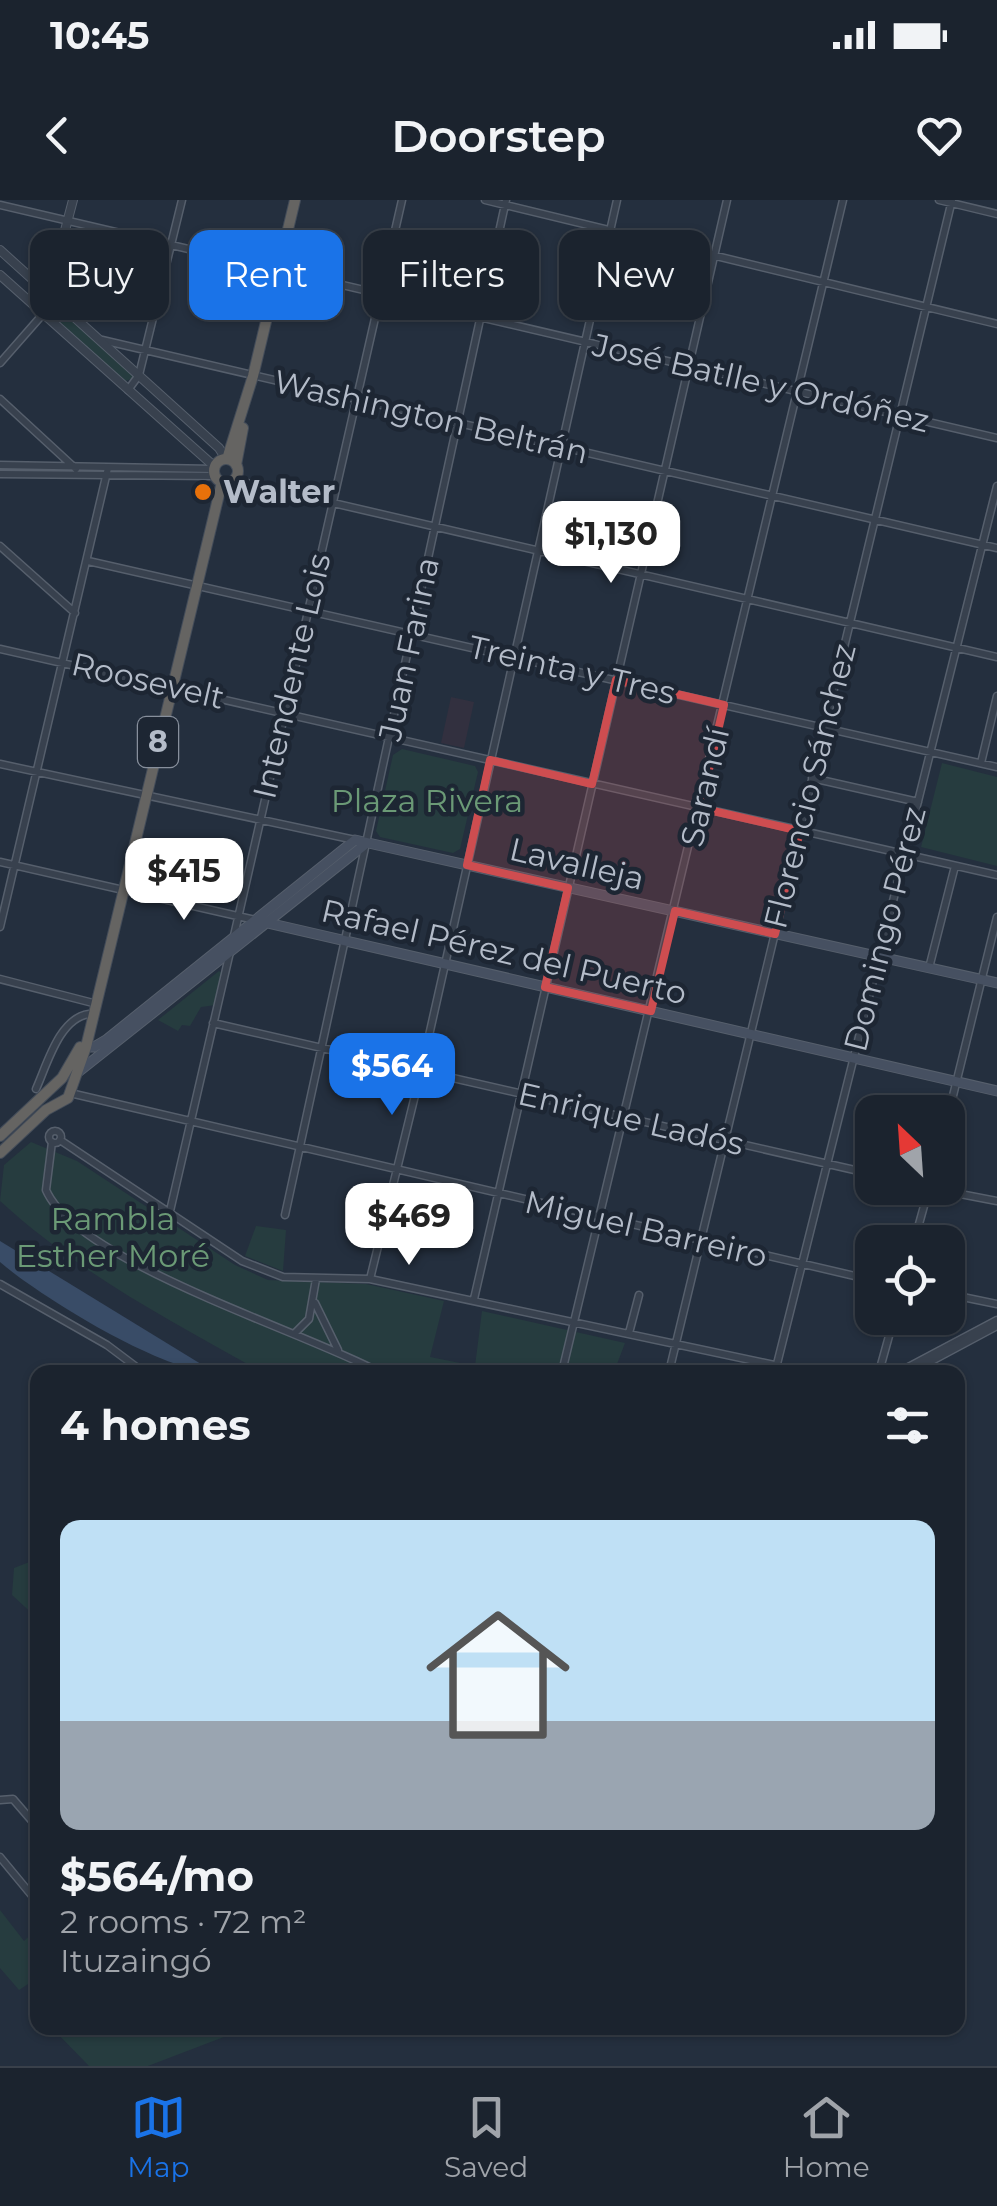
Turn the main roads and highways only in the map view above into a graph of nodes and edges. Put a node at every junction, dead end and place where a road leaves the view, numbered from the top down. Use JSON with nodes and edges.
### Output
{"nodes":[{"id":1,"x":296,"y":200,"type":"edge"},
{"id":2,"x":230,"y":462,"type":"junction"},
{"id":3,"x":220,"y":475,"type":"junction"},
{"id":4,"x":367,"y":843,"type":"junction"},
{"id":5,"x":260,"y":921,"type":"junction"},
{"id":6,"x":997,"y":983,"type":"edge"},
{"id":7,"x":127,"y":1028,"type":"junction"},
{"id":8,"x":83,"y":1047,"type":"junction"},
{"id":9,"x":77,"y":1074,"type":"junction"},
{"id":10,"x":53,"y":1087,"type":"junction"},
{"id":11,"x":997,"y":1091,"type":"edge"},
{"id":12,"x":69,"y":1092,"type":"junction"},
{"id":13,"x":58,"y":1102,"type":"junction"},
{"id":14,"x":17,"y":1128,"type":"junction"},
{"id":15,"x":0,"y":1136,"type":"edge"},
{"id":16,"x":0,"y":1153,"type":"edge"}],
"edges":[{"from":1,"to":2,"type":"highway","number":"8"},
{"from":2,"to":3,"type":"highway"},
{"from":2,"to":3,"type":"highway","number":"8"},
{"from":3,"to":8,"type":"highway","number":"8"},
{"from":4,"to":5,"type":"main road"},
{"from":4,"to":5,"type":"main road","name":"Lavalleja"},
{"from":4,"to":6,"type":"main road","name":"Lavalleja"},
{"from":5,"to":7,"type":"main road"},
{"from":5,"to":7,"type":"main road"},
{"from":5,"to":11,"type":"main road","name":"Rafael Pérez del Puerto"},
{"from":7,"to":8,"type":"main road"},
{"from":7,"to":9,"type":"main road"},
{"from":8,"to":9,"type":"highway","number":"8"},
{"from":8,"to":10,"type":"highway","number":"8"},
{"from":9,"to":12,"type":"highway","number":"8"},
{"from":10,"to":12,"type":"highway"},
{"from":10,"to":13,"type":"highway"},
{"from":10,"to":14,"type":"highway","number":"8"},
{"from":12,"to":13,"type":"highway","number":"8"},
{"from":13,"to":14,"type":"highway","number":"8"},
{"from":14,"to":15,"type":"highway","number":"8"},
{"from":14,"to":16,"type":"highway","number":"8"}]}
